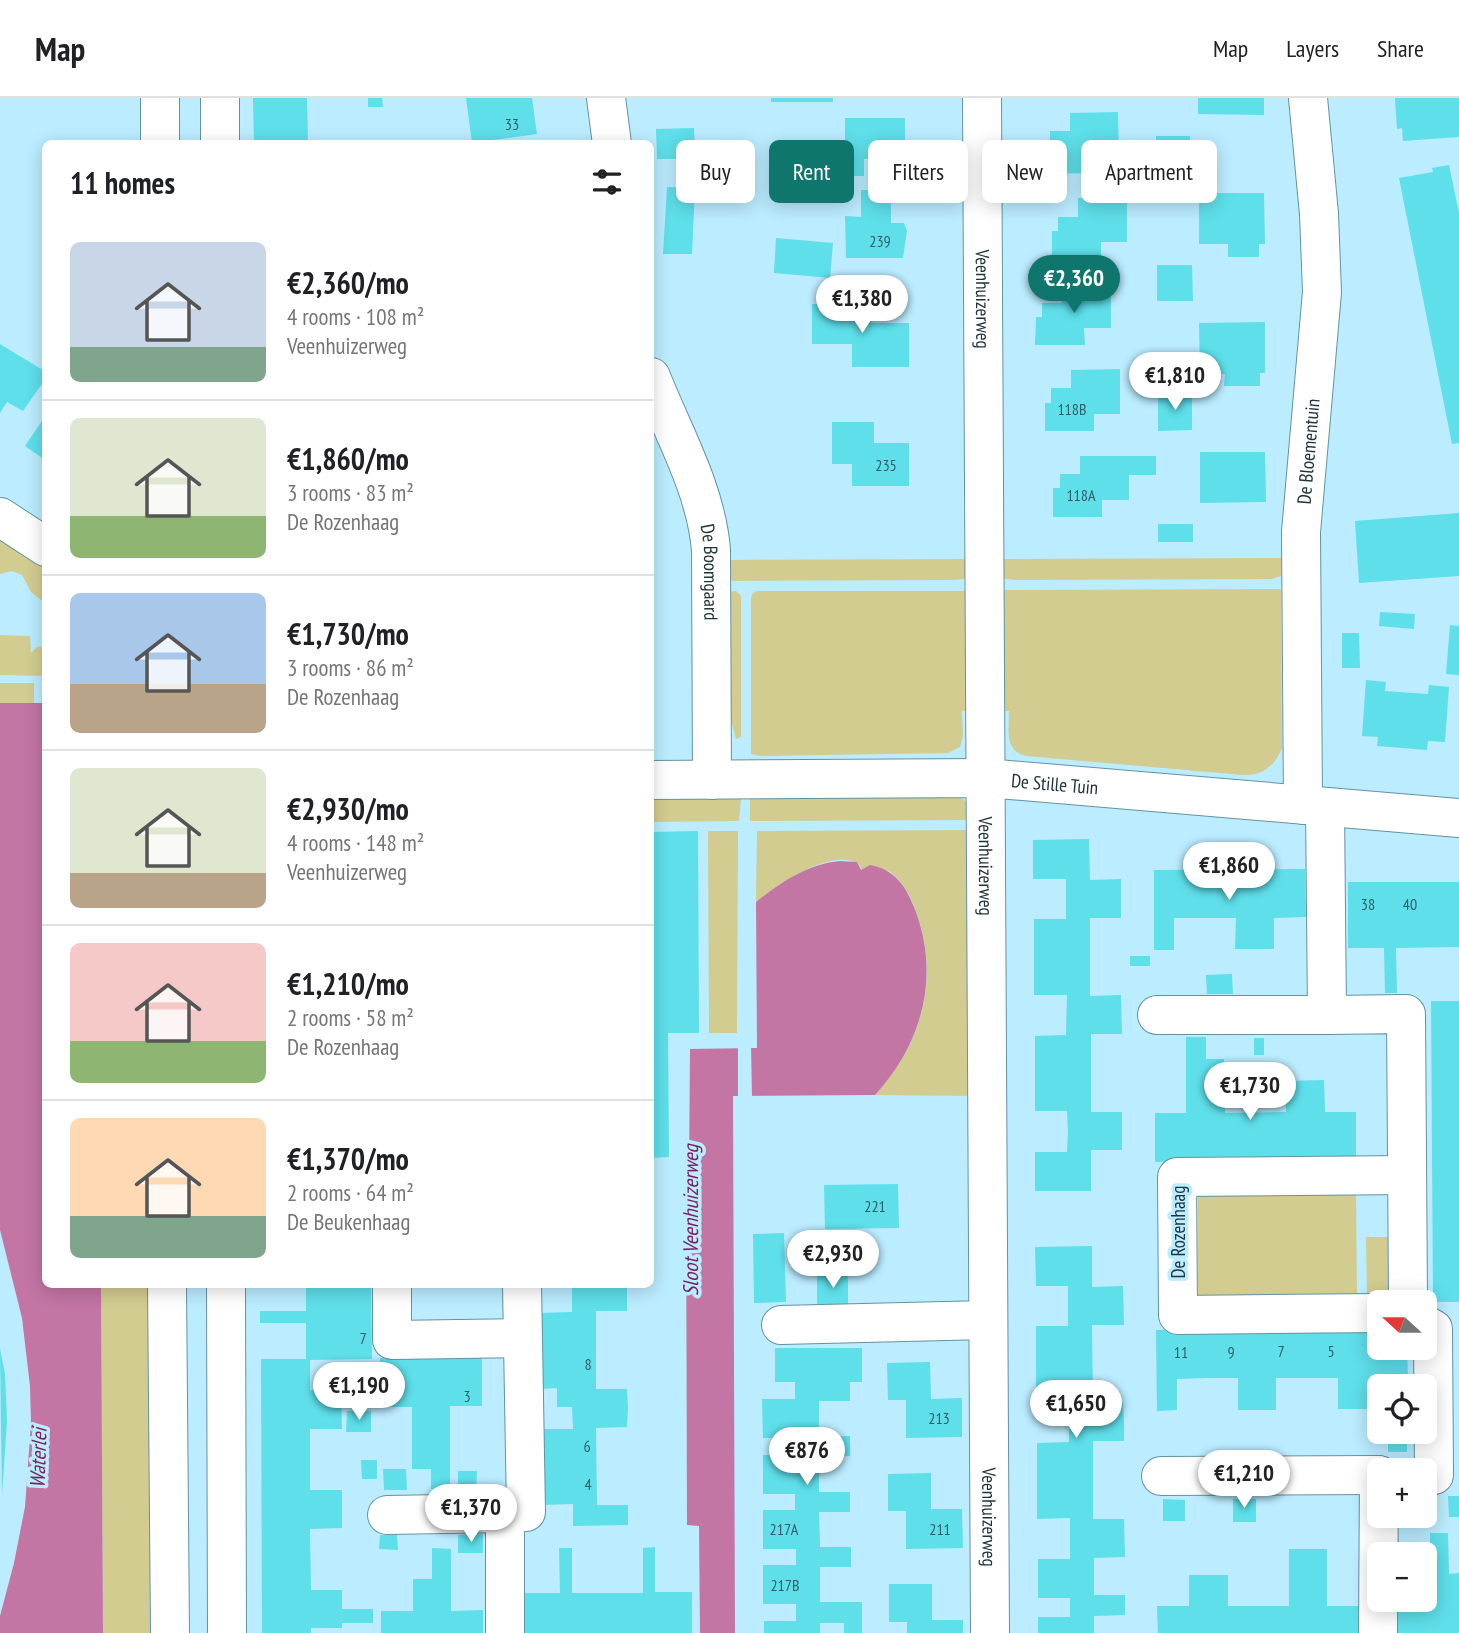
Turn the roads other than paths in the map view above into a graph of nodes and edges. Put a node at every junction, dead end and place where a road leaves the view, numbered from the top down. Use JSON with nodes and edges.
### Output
{"nodes":[{"id":1,"x":160,"y":98,"type":"edge"},
{"id":2,"x":220,"y":98,"type":"edge"},
{"id":3,"x":606,"y":98,"type":"edge"},
{"id":4,"x":982,"y":98,"type":"edge"},
{"id":5,"x":1308,"y":98,"type":"edge"},
{"id":6,"x":160,"y":140,"type":"edge"},
{"id":7,"x":220,"y":140,"type":"edge"},
{"id":8,"x":611,"y":140,"type":"edge"},
{"id":9,"x":654,"y":384,"type":"edge"},
{"id":10,"x":0,"y":517,"type":"edge"},
{"id":11,"x":42,"y":544,"type":"edge"},
{"id":12,"x":986,"y":778,"type":"junction"},
{"id":13,"x":654,"y":780,"type":"edge"},
{"id":14,"x":712,"y":780,"type":"junction"},
{"id":15,"x":1314,"y":806,"type":"junction"},
{"id":16,"x":1459,"y":818,"type":"edge"},
{"id":17,"x":1157,"y":1015,"type":"dead end"},
{"id":18,"x":1327,"y":1015,"type":"junction"},
{"id":19,"x":1408,"y":1175,"type":"junction"},
{"id":20,"x":167,"y":1288,"type":"edge"},
{"id":21,"x":226,"y":1288,"type":"edge"},
{"id":22,"x":392,"y":1288,"type":"edge"},
{"id":23,"x":522,"y":1288,"type":"edge"},
{"id":24,"x":1408,"y":1290,"type":"edge"},
{"id":25,"x":1367,"y":1313,"type":"edge"},
{"id":26,"x":988,"y":1320,"type":"junction"},
{"id":27,"x":781,"y":1325,"type":"dead end"},
{"id":28,"x":522,"y":1339,"type":"junction"},
{"id":29,"x":1433,"y":1360,"type":"edge"},
{"id":30,"x":1434,"y":1458,"type":"edge"},
{"id":31,"x":1367,"y":1475,"type":"edge"},
{"id":32,"x":1161,"y":1476,"type":"dead end"},
{"id":33,"x":505,"y":1513,"type":"junction"},
{"id":34,"x":387,"y":1515,"type":"dead end"},
{"id":35,"x":1378,"y":1528,"type":"edge"},
{"id":36,"x":170,"y":1633,"type":"edge"},
{"id":37,"x":227,"y":1633,"type":"edge"},
{"id":38,"x":505,"y":1633,"type":"edge"},
{"id":39,"x":990,"y":1633,"type":"edge"},
{"id":40,"x":1378,"y":1633,"type":"edge"}],
"edges":[{"from":1,"to":6,"type":"street"},
{"from":2,"to":7,"type":"street"},
{"from":3,"to":8,"type":"street"},
{"from":4,"to":12,"type":"street","name":"Veenhuizerweg"},
{"from":5,"to":15,"type":"street","name":"De Bloementuin"},
{"from":9,"to":14,"type":"street","name":"De Boomgaard"},
{"from":10,"to":11,"type":"street"},
{"from":12,"to":14,"type":"street","name":"De Stille Tuin"},
{"from":12,"to":15,"type":"street","name":"De Stille Tuin"},
{"from":12,"to":26,"type":"street","name":"Veenhuizerweg"},
{"from":13,"to":14,"type":"street","name":"De Stille Tuin"},
{"from":15,"to":16,"type":"street","name":"De Stille Tuin"},
{"from":15,"to":18,"type":"street"},
{"from":17,"to":18,"type":"street"},
{"from":18,"to":19,"type":"street"},
{"from":19,"to":24,"type":"street"},
{"from":19,"to":25,"type":"street","name":"De Rozenhaag"},
{"from":20,"to":36,"type":"street"},
{"from":21,"to":37,"type":"street"},
{"from":22,"to":28,"type":"street"},
{"from":23,"to":28,"type":"street"},
{"from":26,"to":27,"type":"street"},
{"from":26,"to":39,"type":"street","name":"Veenhuizerweg"},
{"from":28,"to":33,"type":"street"},
{"from":29,"to":30,"type":"street"},
{"from":31,"to":32,"type":"street"},
{"from":33,"to":34,"type":"street"},
{"from":33,"to":38,"type":"street"},
{"from":35,"to":40,"type":"street"}]}
